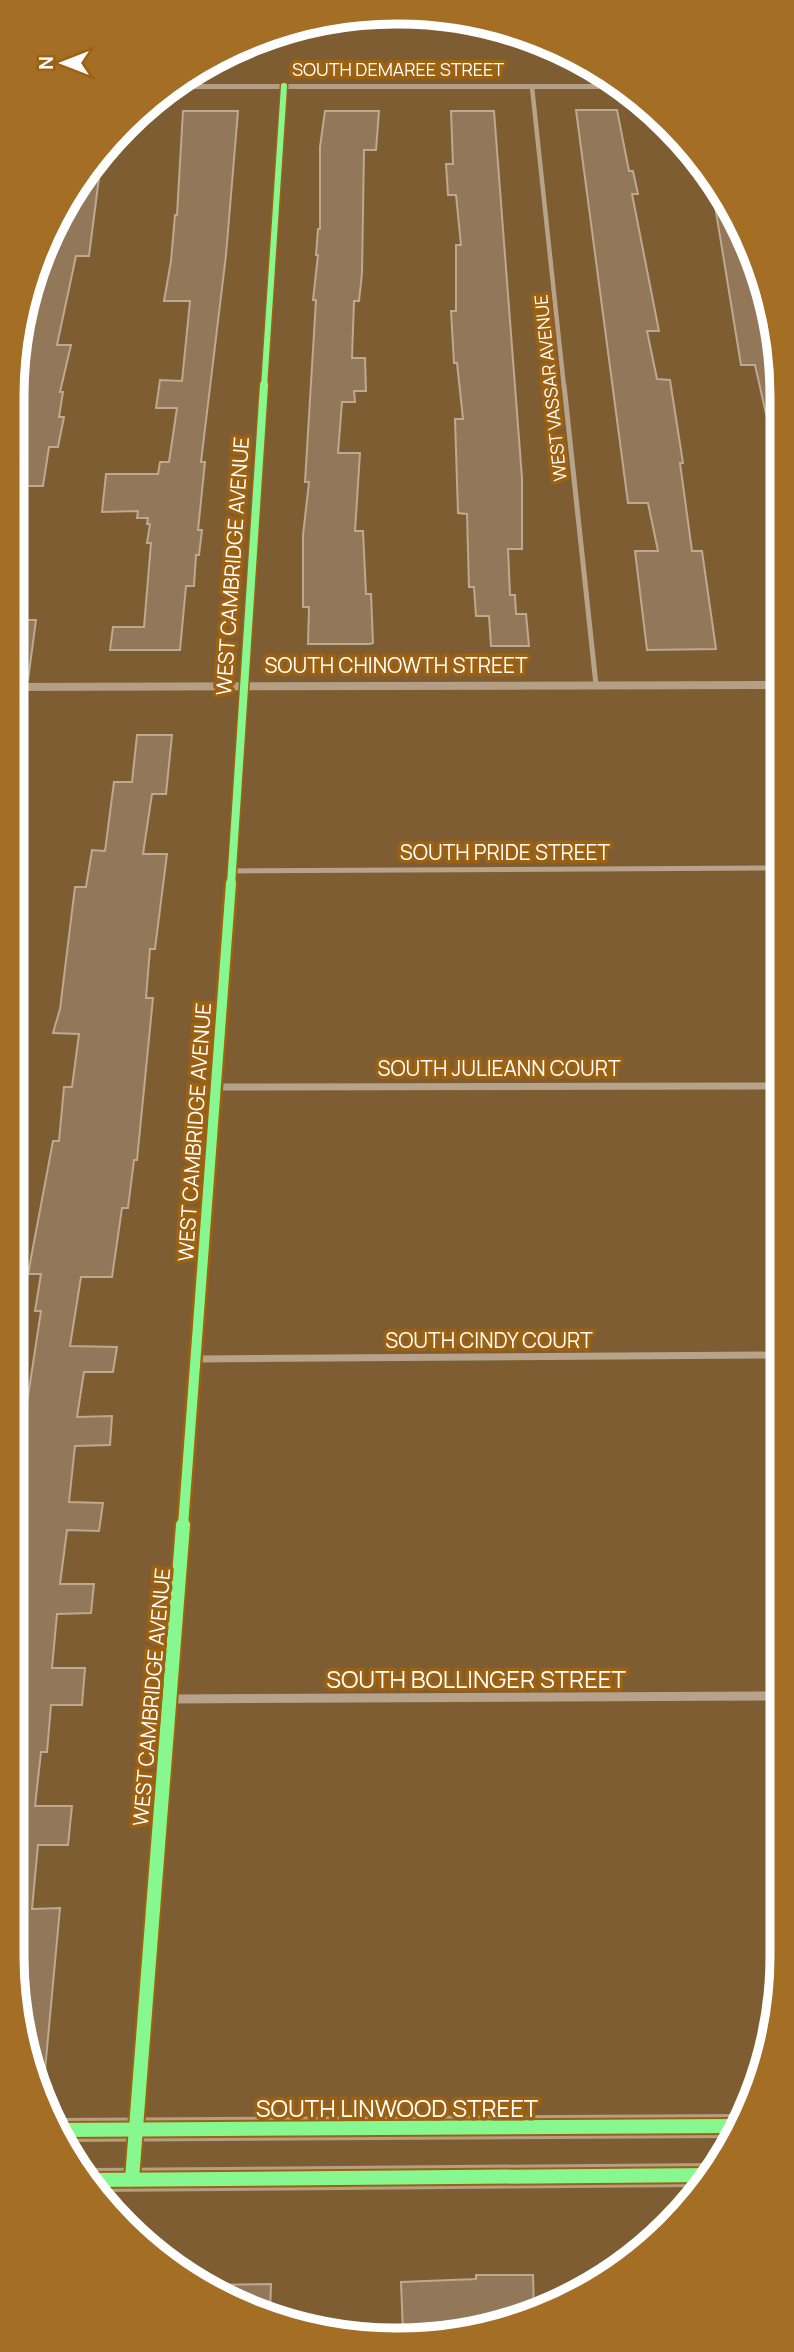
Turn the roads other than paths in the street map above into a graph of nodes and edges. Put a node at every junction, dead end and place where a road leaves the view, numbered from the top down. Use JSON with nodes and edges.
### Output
{"nodes":[{"id":1,"x":284,"y":86,"type":"junction"},
{"id":2,"x":190,"y":87,"type":"edge"},
{"id":3,"x":532,"y":87,"type":"junction"},
{"id":4,"x":604,"y":87,"type":"edge"},
{"id":5,"x":596,"y":685,"type":"junction"},
{"id":6,"x":770,"y":685,"type":"edge"},
{"id":7,"x":244,"y":686,"type":"junction"},
{"id":8,"x":24,"y":687,"type":"edge"},
{"id":9,"x":770,"y":868,"type":"edge"},
{"id":10,"x":230,"y":871,"type":"junction"},
{"id":11,"x":770,"y":1086,"type":"edge"},
{"id":12,"x":217,"y":1087,"type":"junction"},
{"id":13,"x":770,"y":1355,"type":"edge"},
{"id":14,"x":197,"y":1359,"type":"junction"},
{"id":15,"x":770,"y":1696,"type":"edge"},
{"id":16,"x":171,"y":1699,"type":"junction"},
{"id":17,"x":728,"y":2126,"type":"edge"},
{"id":18,"x":68,"y":2130,"type":"edge"},
{"id":19,"x":136,"y":2130,"type":"junction"},
{"id":20,"x":698,"y":2175,"type":"edge"},
{"id":21,"x":132,"y":2179,"type":"junction"},
{"id":22,"x":99,"y":2180,"type":"edge"}],
"edges":[{"from":1,"to":2,"type":"street","name":"SOUTH DEMAREE STREET"},
{"from":1,"to":3,"type":"street","name":"SOUTH DEMAREE STREET"},
{"from":1,"to":7,"type":"street","name":"WEST CAMBRIDGE AVENUE"},
{"from":3,"to":4,"type":"street","name":"SOUTH DEMAREE STREET"},
{"from":3,"to":5,"type":"street","name":"WEST VASSAR AVENUE"},
{"from":5,"to":6,"type":"street","name":"SOUTH CHINOWTH STREET"},
{"from":5,"to":7,"type":"street","name":"SOUTH CHINOWTH STREET"},
{"from":7,"to":8,"type":"street","name":"SOUTH CHINOWTH STREET"},
{"from":7,"to":10,"type":"street","name":"WEST CAMBRIDGE AVENUE"},
{"from":9,"to":10,"type":"street","name":"SOUTH PRIDE STREET"},
{"from":10,"to":12,"type":"street","name":"WEST CAMBRIDGE AVENUE"},
{"from":11,"to":12,"type":"street","name":"SOUTH JULIEANN COURT"},
{"from":12,"to":14,"type":"street","name":"WEST CAMBRIDGE AVENUE"},
{"from":13,"to":14,"type":"street","name":"SOUTH CINDY COURT"},
{"from":14,"to":16,"type":"street","name":"WEST CAMBRIDGE AVENUE"},
{"from":15,"to":16,"type":"street","name":"SOUTH BOLLINGER STREET"},
{"from":16,"to":19,"type":"street","name":"WEST CAMBRIDGE AVENUE"},
{"from":17,"to":19,"type":"street","name":"SOUTH LINWOOD STREET"},
{"from":18,"to":19,"type":"street","name":"SOUTH LINWOOD STREET"},
{"from":19,"to":21,"type":"street","name":"WEST CAMBRIDGE AVENUE"},
{"from":20,"to":21,"type":"street"},
{"from":21,"to":22,"type":"street"}]}
